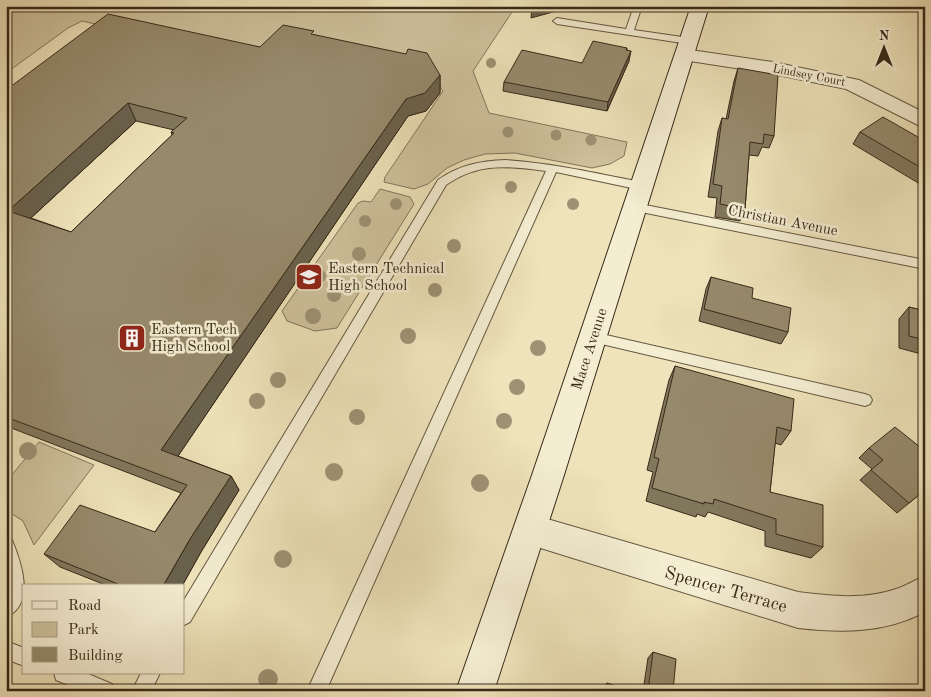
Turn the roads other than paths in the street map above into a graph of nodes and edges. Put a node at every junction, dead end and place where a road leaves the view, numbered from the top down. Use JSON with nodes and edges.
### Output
{"nodes":[{"id":1,"x":638,"y":6,"type":"edge"},
{"id":2,"x":700,"y":6,"type":"edge"},
{"id":3,"x":557,"y":21,"type":"dead end"},
{"id":4,"x":629,"y":32,"type":"junction"},
{"id":5,"x":686,"y":48,"type":"junction"},
{"id":6,"x":925,"y":121,"type":"edge"},
{"id":7,"x":552,"y":169,"type":"junction"},
{"id":8,"x":638,"y":196,"type":"junction"},
{"id":9,"x":925,"y":265,"type":"edge"},
{"id":10,"x":593,"y":337,"type":"junction"},
{"id":11,"x":865,"y":400,"type":"dead end"},
{"id":12,"x":530,"y":530,"type":"junction"},
{"id":13,"x":6,"y":546,"type":"edge"},
{"id":14,"x":925,"y":594,"type":"edge"},
{"id":15,"x":6,"y":608,"type":"edge"},
{"id":16,"x":185,"y":614,"type":"edge"},
{"id":17,"x":6,"y":650,"type":"edge"},
{"id":18,"x":22,"y":656,"type":"edge"},
{"id":19,"x":65,"y":674,"type":"edge"},
{"id":20,"x":150,"y":674,"type":"edge"},
{"id":21,"x":105,"y":691,"type":"edge"},
{"id":22,"x":141,"y":691,"type":"edge"},
{"id":23,"x":316,"y":691,"type":"edge"},
{"id":24,"x":475,"y":691,"type":"edge"}],
"edges":[{"from":1,"to":4,"type":"lane"},
{"from":2,"to":5,"type":"main road","name":"Mace Avenue"},
{"from":3,"to":4,"type":"lane"},
{"from":4,"to":5,"type":"lane"},
{"from":5,"to":6,"type":"main road","name":"Lindsey Court"},
{"from":5,"to":8,"type":"main road","name":"Mace Avenue"},
{"from":7,"to":8,"type":"lane","name":"Christian Avenue"},
{"from":7,"to":16,"type":"lane","name":"Christian Avenue"},
{"from":7,"to":23,"type":"lane"},
{"from":8,"to":9,"type":"lane","name":"Christian Avenue"},
{"from":8,"to":10,"type":"main road","name":"Mace Avenue"},
{"from":10,"to":11,"type":"lane"},
{"from":10,"to":12,"type":"main road","name":"Mace Avenue"},
{"from":12,"to":14,"type":"main road","name":"Spencer Terrace"},
{"from":12,"to":24,"type":"main road","name":"Mace Avenue"},
{"from":13,"to":15,"type":"lane"},
{"from":17,"to":18,"type":"lane"},
{"from":19,"to":21,"type":"lane"},
{"from":20,"to":22,"type":"lane"}]}
